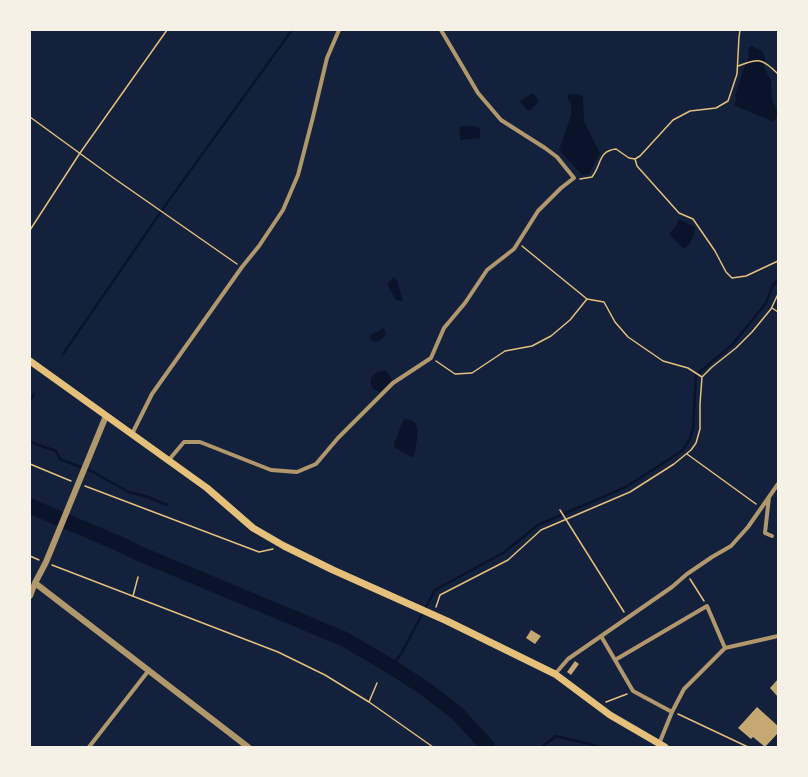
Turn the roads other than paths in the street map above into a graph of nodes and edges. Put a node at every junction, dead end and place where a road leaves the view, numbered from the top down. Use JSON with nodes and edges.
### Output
{"nodes":[{"id":1,"x":340,"y":30,"type":"edge"},
{"id":2,"x":441,"y":30,"type":"edge"},
{"id":3,"x":30,"y":361,"type":"edge"},
{"id":4,"x":106,"y":416,"type":"junction"},
{"id":5,"x":132,"y":434,"type":"junction"},
{"id":6,"x":168,"y":461,"type":"junction"},
{"id":7,"x":778,"y":484,"type":"edge"},
{"id":8,"x":769,"y":497,"type":"junction"},
{"id":9,"x":772,"y":536,"type":"dead end"},
{"id":10,"x":35,"y":582,"type":"junction"},
{"id":11,"x":30,"y":596,"type":"edge"},
{"id":12,"x":601,"y":636,"type":"junction"},
{"id":13,"x":778,"y":636,"type":"edge"},
{"id":14,"x":725,"y":648,"type":"junction"},
{"id":15,"x":615,"y":660,"type":"junction"},
{"id":16,"x":149,"y":670,"type":"junction"},
{"id":17,"x":555,"y":674,"type":"junction"},
{"id":18,"x":672,"y":712,"type":"junction"},
{"id":19,"x":662,"y":746,"type":"edge"},
{"id":20,"x":89,"y":747,"type":"edge"},
{"id":21,"x":248,"y":747,"type":"edge"}],
"edges":[{"from":1,"to":5,"type":"street"},
{"from":2,"to":6,"type":"street"},
{"from":3,"to":4,"type":"main road"},
{"from":4,"to":5,"type":"main road"},
{"from":4,"to":10,"type":"street"},
{"from":5,"to":6,"type":"main road"},
{"from":6,"to":17,"type":"main road"},
{"from":7,"to":8,"type":"street"},
{"from":8,"to":9,"type":"street"},
{"from":8,"to":12,"type":"street"},
{"from":10,"to":11,"type":"street"},
{"from":10,"to":16,"type":"street"},
{"from":12,"to":15,"type":"street"},
{"from":12,"to":17,"type":"street"},
{"from":13,"to":14,"type":"street"},
{"from":14,"to":15,"type":"street"},
{"from":14,"to":18,"type":"street"},
{"from":15,"to":18,"type":"street"},
{"from":16,"to":20,"type":"street"},
{"from":16,"to":21,"type":"street"},
{"from":17,"to":19,"type":"main road"},
{"from":18,"to":19,"type":"street"}]}
